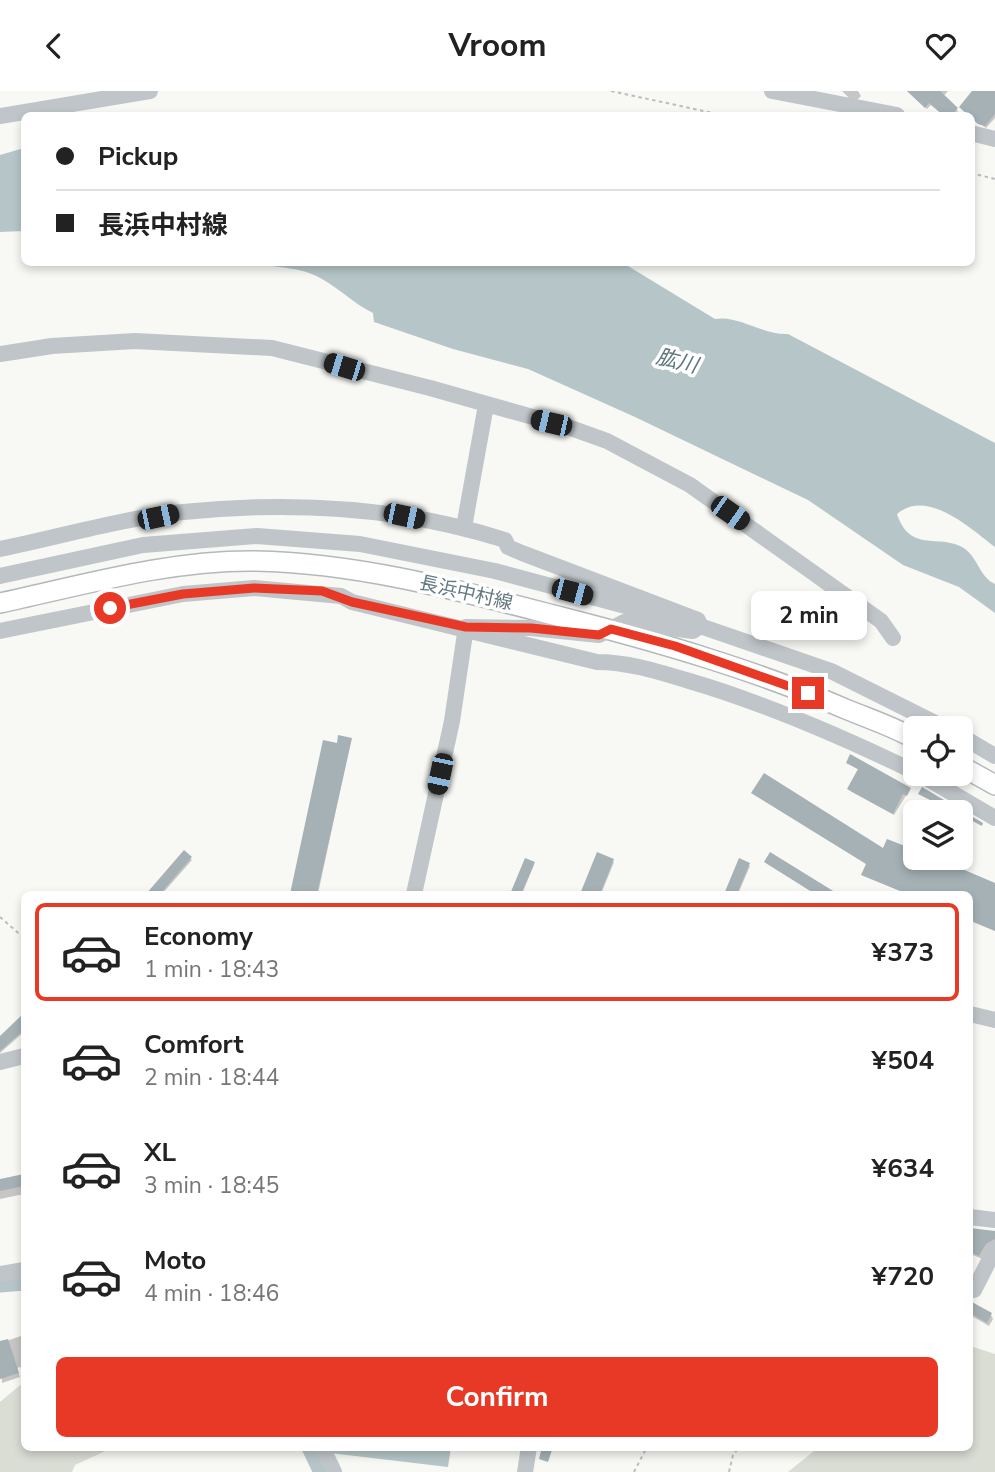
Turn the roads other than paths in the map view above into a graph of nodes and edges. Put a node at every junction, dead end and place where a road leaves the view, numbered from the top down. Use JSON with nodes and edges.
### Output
{"nodes":[{"id":1,"x":150,"y":91,"type":"edge"},
{"id":2,"x":772,"y":91,"type":"edge"},
{"id":3,"x":21,"y":112,"type":"edge"},
{"id":4,"x":24,"y":112,"type":"edge"},
{"id":5,"x":881,"y":112,"type":"edge"},
{"id":6,"x":0,"y":116,"type":"edge"},
{"id":7,"x":975,"y":134,"type":"edge"},
{"id":8,"x":995,"y":139,"type":"edge"},
{"id":9,"x":0,"y":354,"type":"edge"},
{"id":10,"x":486,"y":405,"type":"junction"},
{"id":11,"x":464,"y":527,"type":"junction"},
{"id":12,"x":0,"y":549,"type":"edge"},
{"id":13,"x":0,"y":576,"type":"edge"},
{"id":14,"x":0,"y":603,"type":"edge"},
{"id":15,"x":701,"y":626,"type":"junction"},
{"id":16,"x":466,"y":627,"type":"junction"},
{"id":17,"x":611,"y":629,"type":"junction"},
{"id":18,"x":0,"y":631,"type":"edge"},
{"id":19,"x":893,"y":638,"type":"dead end"},
{"id":20,"x":921,"y":716,"type":"edge"},
{"id":21,"x":903,"y":734,"type":"edge"},
{"id":22,"x":973,"y":743,"type":"edge"},
{"id":23,"x":995,"y":756,"type":"edge"},
{"id":24,"x":903,"y":767,"type":"edge"},
{"id":25,"x":973,"y":773,"type":"edge"},
{"id":26,"x":995,"y":785,"type":"edge"},
{"id":27,"x":940,"y":786,"type":"edge"},
{"id":28,"x":995,"y":818,"type":"edge"},
{"id":29,"x":415,"y":891,"type":"edge"},
{"id":30,"x":973,"y":1015,"type":"edge"},
{"id":31,"x":995,"y":1020,"type":"edge"},
{"id":32,"x":21,"y":1057,"type":"edge"},
{"id":33,"x":0,"y":1062,"type":"edge"},
{"id":34,"x":973,"y":1217,"type":"edge"},
{"id":35,"x":995,"y":1220,"type":"edge"},
{"id":36,"x":995,"y":1249,"type":"edge"},
{"id":37,"x":21,"y":1271,"type":"edge"},
{"id":38,"x":0,"y":1274,"type":"edge"},
{"id":39,"x":974,"y":1290,"type":"dead end"},
{"id":40,"x":324,"y":1451,"type":"edge"},
{"id":41,"x":528,"y":1451,"type":"edge"},
{"id":42,"x":334,"y":1472,"type":"edge"},
{"id":43,"x":525,"y":1472,"type":"edge"}],
"edges":[{"from":1,"to":4,"type":"street"},
{"from":2,"to":5,"type":"street"},
{"from":3,"to":6,"type":"street"},
{"from":7,"to":8,"type":"street"},
{"from":9,"to":10,"type":"street"},
{"from":10,"to":11,"type":"street"},
{"from":10,"to":19,"type":"street"},
{"from":11,"to":12,"type":"street"},
{"from":11,"to":15,"type":"street"},
{"from":13,"to":15,"type":"street"},
{"from":14,"to":17,"type":"main road","name":"長浜中村線"},
{"from":15,"to":17,"type":"street"},
{"from":15,"to":20,"type":"street"},
{"from":16,"to":17,"type":"street"},
{"from":16,"to":18,"type":"street"},
{"from":16,"to":24,"type":"street"},
{"from":16,"to":29,"type":"street"},
{"from":17,"to":21,"type":"main road","name":"長浜中村線"},
{"from":22,"to":23,"type":"street"},
{"from":25,"to":26,"type":"main road"},
{"from":27,"to":28,"type":"street"},
{"from":30,"to":31,"type":"street"},
{"from":32,"to":33,"type":"street"},
{"from":34,"to":35,"type":"street"},
{"from":36,"to":39,"type":"street"},
{"from":37,"to":38,"type":"street"},
{"from":40,"to":42,"type":"street"},
{"from":41,"to":43,"type":"street"}]}
